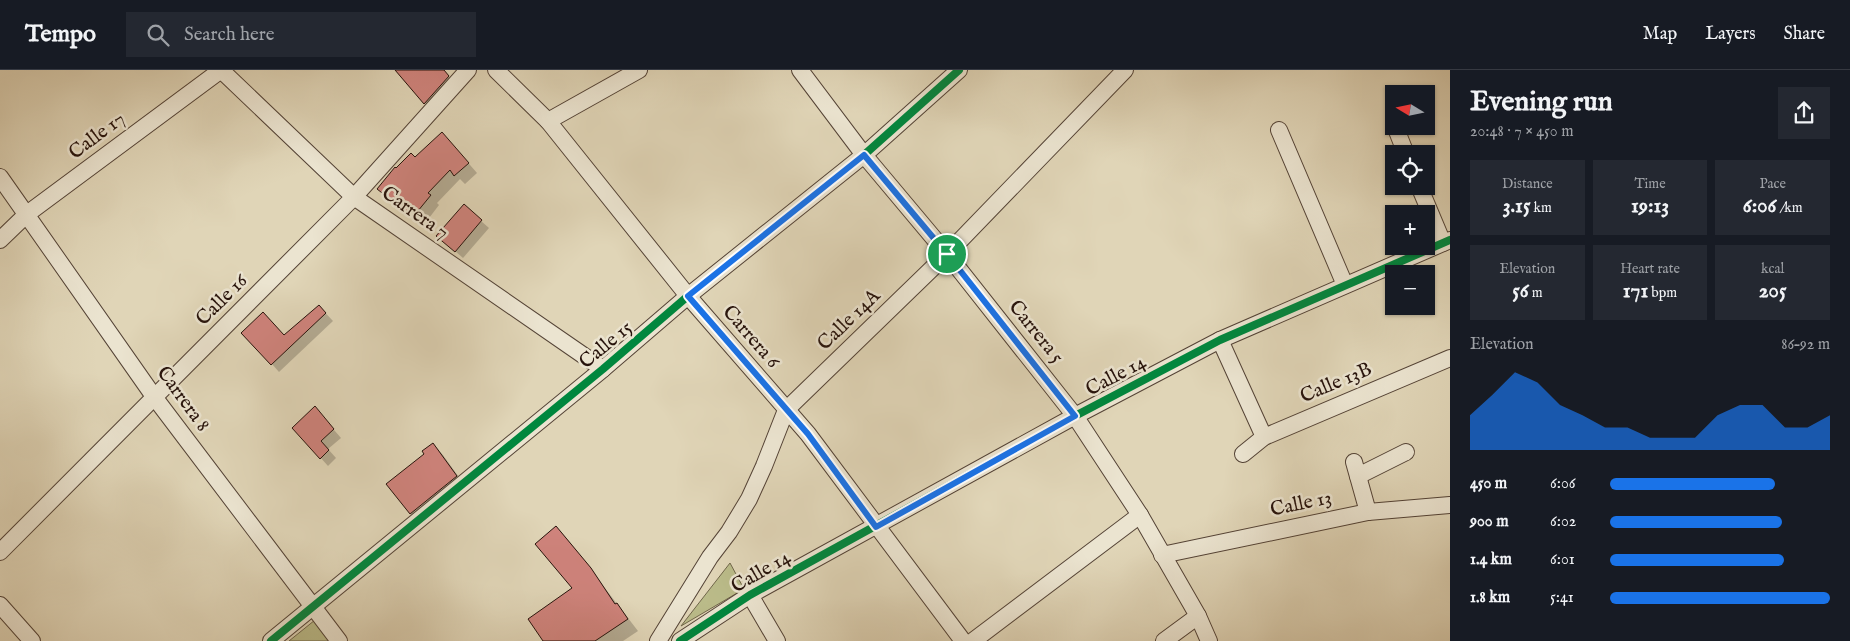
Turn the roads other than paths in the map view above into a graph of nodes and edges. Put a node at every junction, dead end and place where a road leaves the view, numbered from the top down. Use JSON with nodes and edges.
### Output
{"nodes":[{"id":1,"x":221,"y":70,"type":"edge"},
{"id":2,"x":468,"y":70,"type":"edge"},
{"id":3,"x":496,"y":70,"type":"edge"},
{"id":4,"x":639,"y":70,"type":"edge"},
{"id":5,"x":800,"y":70,"type":"edge"},
{"id":6,"x":959,"y":70,"type":"edge"},
{"id":7,"x":1125,"y":70,"type":"edge"},
{"id":8,"x":548,"y":121,"type":"junction"},
{"id":9,"x":1279,"y":130,"type":"dead end"},
{"id":10,"x":864,"y":155,"type":"junction"},
{"id":11,"x":0,"y":177,"type":"edge"},
{"id":12,"x":1423,"y":195,"type":"edge"},
{"id":13,"x":354,"y":197,"type":"junction"},
{"id":14,"x":28,"y":214,"type":"junction"},
{"id":15,"x":0,"y":240,"type":"edge"},
{"id":16,"x":1446,"y":241,"type":"edge"},
{"id":17,"x":947,"y":254,"type":"junction"},
{"id":18,"x":1344,"y":285,"type":"junction"},
{"id":19,"x":688,"y":296,"type":"junction"},
{"id":20,"x":1220,"y":340,"type":"junction"},
{"id":21,"x":1450,"y":358,"type":"edge"},
{"id":22,"x":603,"y":369,"type":"junction"},
{"id":23,"x":155,"y":398,"type":"junction"},
{"id":24,"x":786,"y":410,"type":"junction"},
{"id":25,"x":1075,"y":416,"type":"junction"},
{"id":26,"x":1264,"y":437,"type":"junction"},
{"id":27,"x":1406,"y":452,"type":"dead end"},
{"id":28,"x":1243,"y":454,"type":"dead end"},
{"id":29,"x":1450,"y":505,"type":"edge"},
{"id":30,"x":1368,"y":512,"type":"junction"},
{"id":31,"x":1140,"y":515,"type":"junction"},
{"id":32,"x":876,"y":527,"type":"junction"},
{"id":33,"x":0,"y":552,"type":"edge"},
{"id":34,"x":1162,"y":555,"type":"junction"},
{"id":35,"x":750,"y":595,"type":"junction"},
{"id":36,"x":0,"y":605,"type":"edge"},
{"id":37,"x":312,"y":606,"type":"junction"},
{"id":38,"x":1198,"y":616,"type":"junction"},
{"id":39,"x":32,"y":641,"type":"edge"},
{"id":40,"x":270,"y":641,"type":"edge"},
{"id":41,"x":339,"y":641,"type":"edge"},
{"id":42,"x":658,"y":641,"type":"edge"},
{"id":43,"x":680,"y":641,"type":"edge"},
{"id":44,"x":777,"y":641,"type":"edge"},
{"id":45,"x":963,"y":641,"type":"edge"},
{"id":46,"x":973,"y":641,"type":"edge"},
{"id":47,"x":1164,"y":641,"type":"edge"},
{"id":48,"x":1209,"y":641,"type":"edge"}],
"edges":[{"from":1,"to":13,"type":"street","name":"Carrera 7"},
{"from":1,"to":14,"type":"street","name":"Calle 17"},
{"from":2,"to":13,"type":"street","name":"Calle 16"},
{"from":3,"to":8,"type":"street","name":"Carrera 6"},
{"from":4,"to":8,"type":"street"},
{"from":5,"to":10,"type":"street","name":"Carrera 5"},
{"from":6,"to":10,"type":"street","name":"Calle 15"},
{"from":7,"to":17,"type":"street","name":"Calle 14A"},
{"from":8,"to":19,"type":"street","name":"Carrera 6"},
{"from":9,"to":18,"type":"street"},
{"from":10,"to":17,"type":"street","name":"Carrera 5"},
{"from":10,"to":19,"type":"street","name":"Calle 15"},
{"from":11,"to":14,"type":"street","name":"Carrera 8"},
{"from":12,"to":16,"type":"street"},
{"from":13,"to":22,"type":"street","name":"Carrera 7"},
{"from":13,"to":23,"type":"street","name":"Calle 16"},
{"from":14,"to":15,"type":"street","name":"Calle 17"},
{"from":14,"to":23,"type":"street","name":"Carrera 8"},
{"from":16,"to":18,"type":"street","name":"Calle 14"},
{"from":17,"to":24,"type":"street","name":"Calle 14A"},
{"from":17,"to":25,"type":"street","name":"Carrera 5"},
{"from":18,"to":20,"type":"street","name":"Calle 14"},
{"from":19,"to":22,"type":"street","name":"Calle 15"},
{"from":19,"to":24,"type":"street","name":"Carrera 6"},
{"from":20,"to":25,"type":"street","name":"Calle 14"},
{"from":20,"to":26,"type":"street"},
{"from":21,"to":26,"type":"street","name":"Calle 13B"},
{"from":22,"to":37,"type":"street","name":"Calle 15"},
{"from":23,"to":33,"type":"street","name":"Calle 16"},
{"from":23,"to":37,"type":"street","name":"Carrera 8"},
{"from":24,"to":32,"type":"street","name":"Carrera 6"},
{"from":24,"to":42,"type":"street","name":"Calle 14A"},
{"from":25,"to":31,"type":"street","name":"Carrera 5"},
{"from":25,"to":32,"type":"street","name":"Calle 14"},
{"from":26,"to":28,"type":"street","name":"Calle 13B"},
{"from":27,"to":30,"type":"street"},
{"from":29,"to":30,"type":"street","name":"Calle 13"},
{"from":30,"to":34,"type":"street","name":"Calle 13"},
{"from":31,"to":34,"type":"street","name":"Carrera 5"},
{"from":31,"to":46,"type":"street"},
{"from":32,"to":35,"type":"street","name":"Calle 14"},
{"from":32,"to":45,"type":"street","name":"Carrera 6"},
{"from":34,"to":38,"type":"street","name":"Carrera 5"},
{"from":35,"to":43,"type":"street","name":"Calle 14"},
{"from":35,"to":44,"type":"street"},
{"from":36,"to":39,"type":"street"},
{"from":37,"to":40,"type":"street","name":"Calle 15"},
{"from":37,"to":41,"type":"street","name":"Carrera 8"},
{"from":38,"to":47,"type":"street"},
{"from":38,"to":48,"type":"street","name":"Carrera 5"}]}
